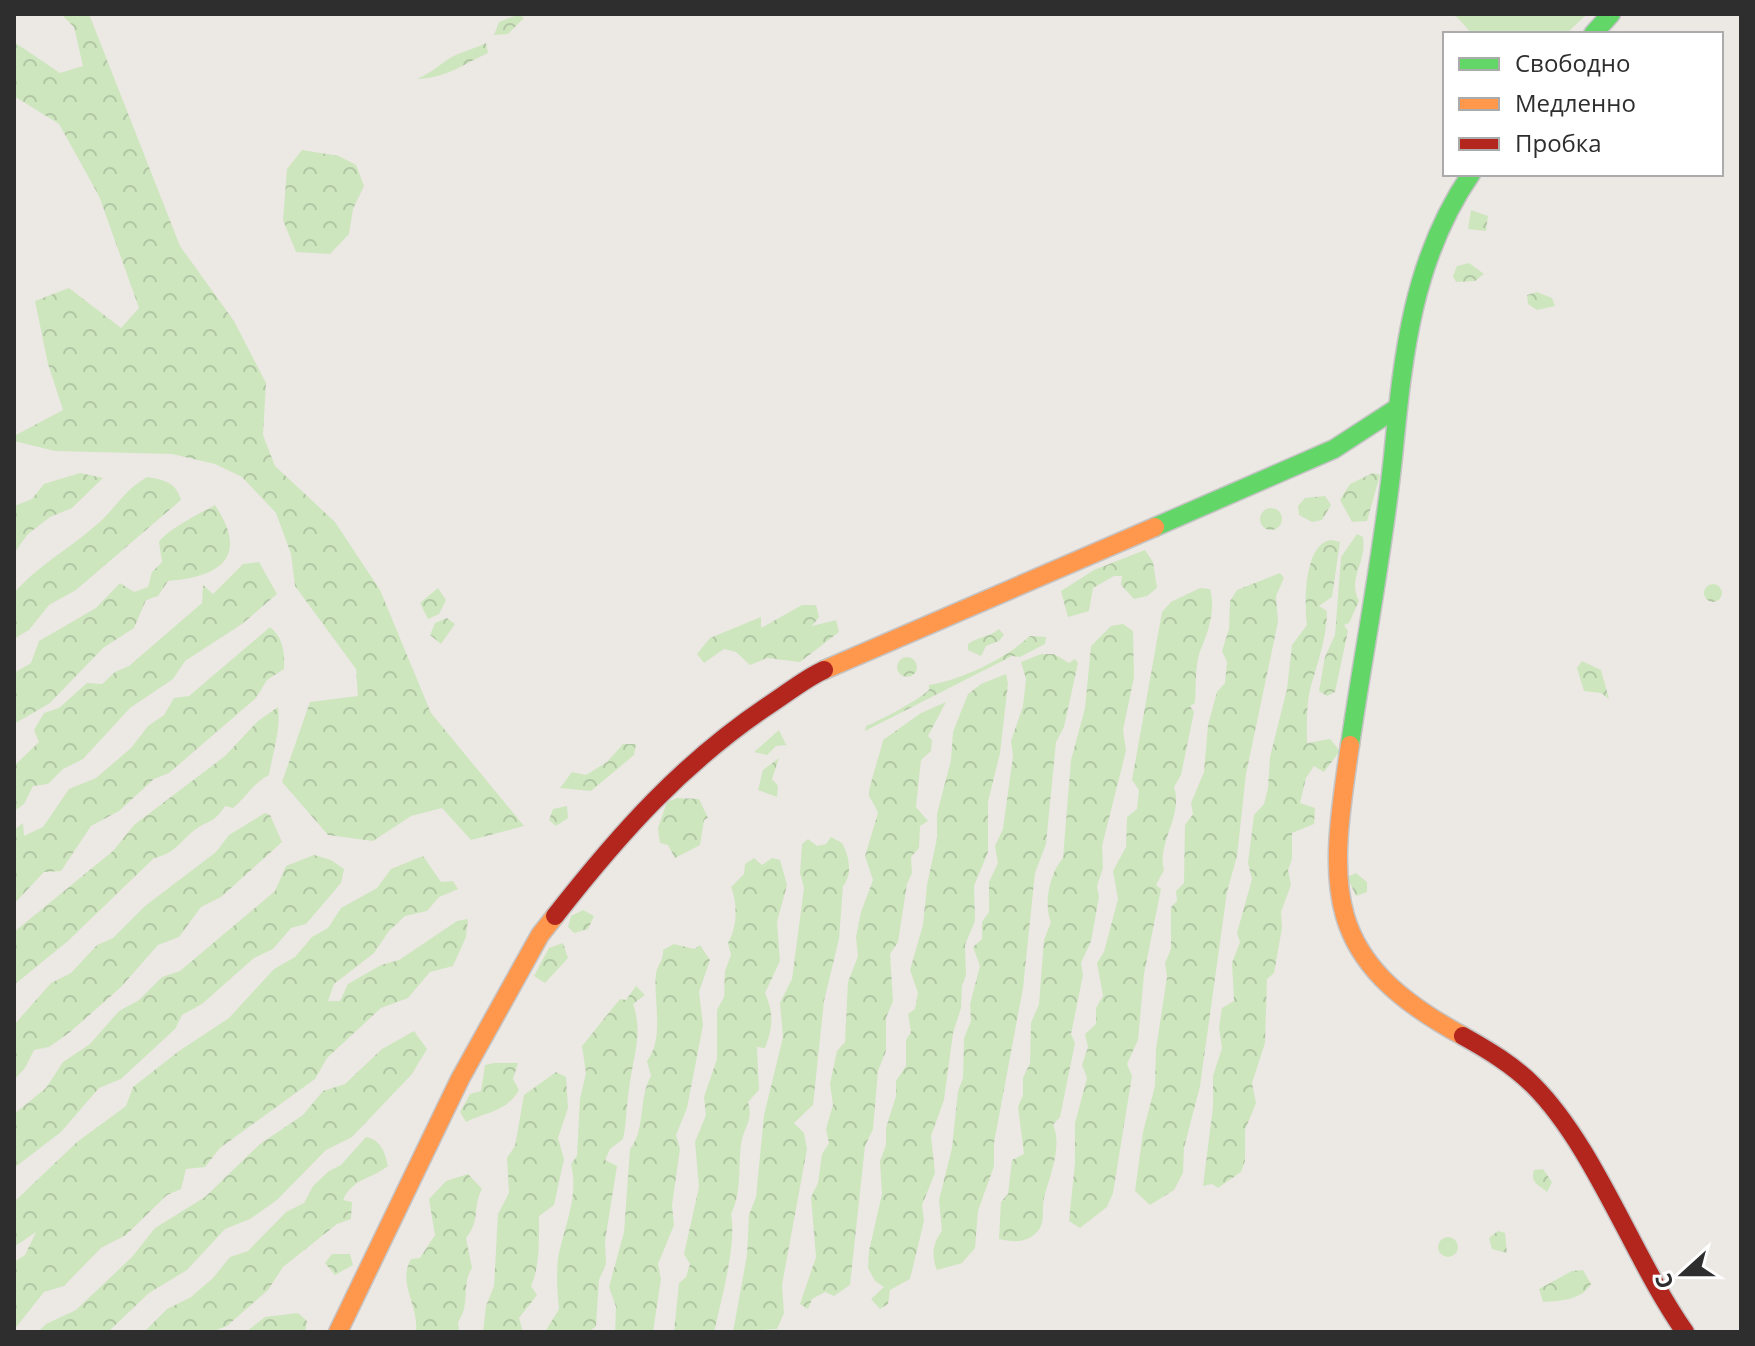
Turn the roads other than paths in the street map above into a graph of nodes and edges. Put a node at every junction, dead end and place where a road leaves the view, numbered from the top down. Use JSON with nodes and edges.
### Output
{"nodes":[{"id":1,"x":1611,"y":14,"type":"edge"},
{"id":2,"x":1595,"y":32,"type":"edge"},
{"id":3,"x":1470,"y":176,"type":"edge"},
{"id":4,"x":1394,"y":410,"type":"junction"},
{"id":5,"x":338,"y":1332,"type":"edge"},
{"id":6,"x":1685,"y":1332,"type":"edge"}],
"edges":[{"from":1,"to":2,"type":"street"},
{"from":3,"to":4,"type":"street"},
{"from":4,"to":5,"type":"street"},
{"from":4,"to":6,"type":"street"}]}
